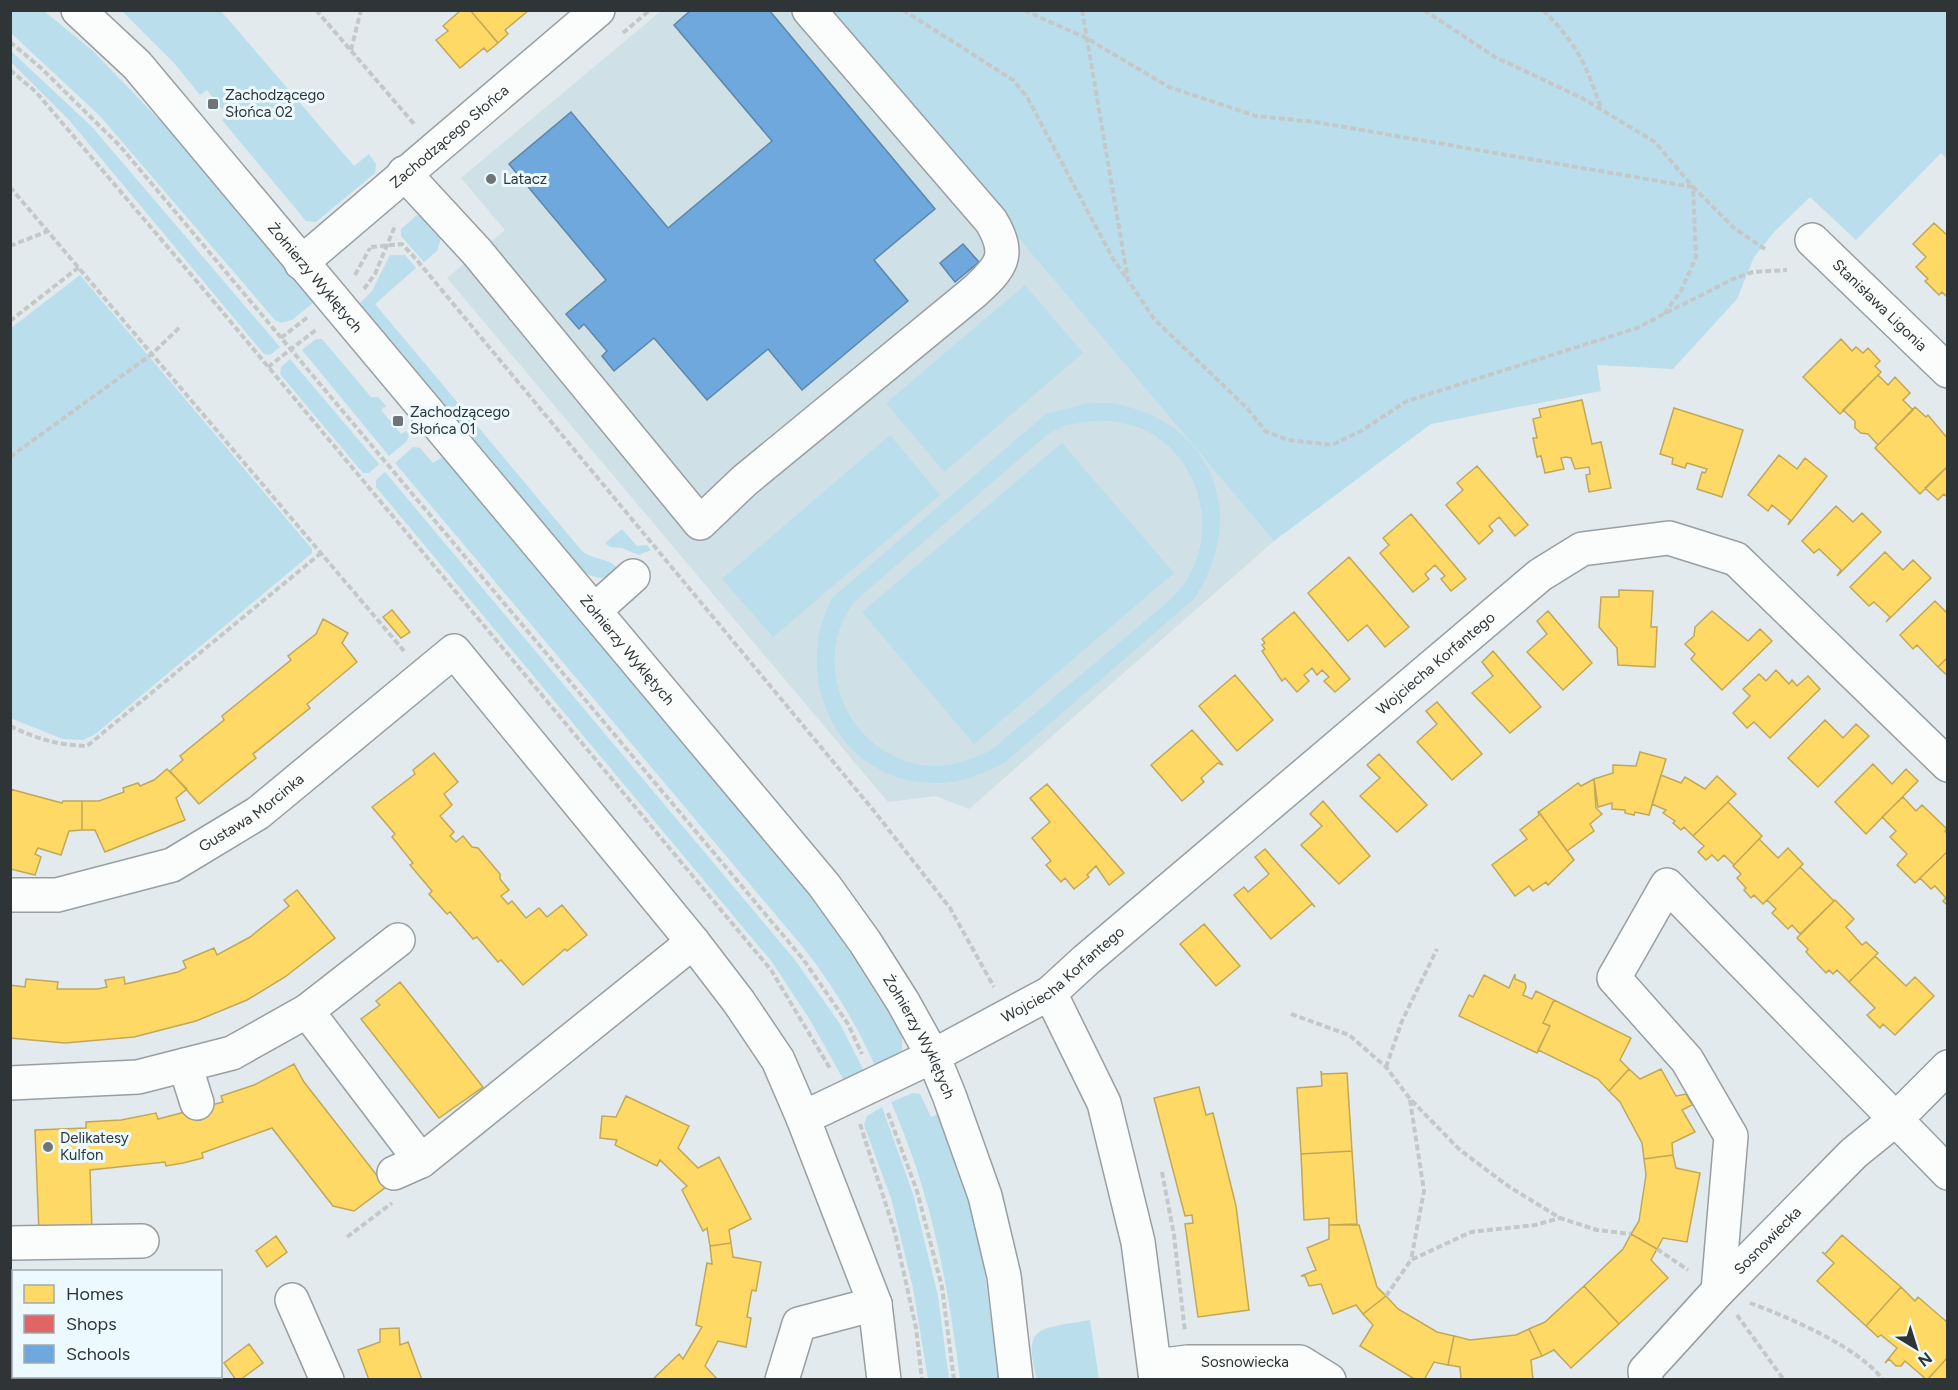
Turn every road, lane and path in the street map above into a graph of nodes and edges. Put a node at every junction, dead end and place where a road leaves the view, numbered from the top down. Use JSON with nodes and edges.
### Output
{"nodes":[{"id":1,"x":78,"y":10,"type":"edge"},
{"id":2,"x":316,"y":10,"type":"edge"},
{"id":3,"x":361,"y":10,"type":"edge"},
{"id":4,"x":598,"y":10,"type":"edge"},
{"id":5,"x":809,"y":10,"type":"edge"},
{"id":6,"x":903,"y":10,"type":"edge"},
{"id":7,"x":1024,"y":10,"type":"edge"},
{"id":8,"x":1082,"y":10,"type":"edge"},
{"id":9,"x":1424,"y":10,"type":"edge"},
{"id":10,"x":1543,"y":10,"type":"edge"},
{"id":11,"x":1086,"y":38,"type":"junction"},
{"id":12,"x":10,"y":42,"type":"edge"},
{"id":13,"x":351,"y":51,"type":"junction"},
{"id":14,"x":10,"y":70,"type":"edge"},
{"id":15,"x":1601,"y":110,"type":"junction"},
{"id":16,"x":435,"y":148,"type":"junction"},
{"id":17,"x":404,"y":173,"type":"junction"},
{"id":18,"x":10,"y":187,"type":"edge"},
{"id":19,"x":1693,"y":187,"type":"junction"},
{"id":20,"x":48,"y":231,"type":"junction"},
{"id":21,"x":375,"y":239,"type":"dead end"},
{"id":22,"x":1812,"y":240,"type":"dead end"},
{"id":23,"x":10,"y":246,"type":"edge"},
{"id":24,"x":1765,"y":249,"type":"dead end"},
{"id":25,"x":302,"y":262,"type":"junction"},
{"id":26,"x":79,"y":267,"type":"junction"},
{"id":27,"x":1786,"y":270,"type":"dead end"},
{"id":28,"x":1128,"y":280,"type":"junction"},
{"id":29,"x":331,"y":297,"type":"junction"},
{"id":30,"x":1664,"y":314,"type":"junction"},
{"id":31,"x":10,"y":321,"type":"edge"},
{"id":32,"x":182,"y":326,"type":"dead end"},
{"id":33,"x":282,"y":338,"type":"junction"},
{"id":34,"x":152,"y":354,"type":"junction"},
{"id":35,"x":1947,"y":371,"type":"edge"},
{"id":36,"x":10,"y":457,"type":"edge"},
{"id":37,"x":321,"y":553,"type":"junction"},
{"id":38,"x":633,"y":576,"type":"dead end"},
{"id":39,"x":595,"y":610,"type":"junction"},
{"id":40,"x":425,"y":675,"type":"junction"},
{"id":41,"x":10,"y":726,"type":"edge"},
{"id":42,"x":1947,"y":765,"type":"edge"},
{"id":43,"x":10,"y":895,"type":"edge"},
{"id":44,"x":398,"y":940,"type":"dead end"},
{"id":45,"x":693,"y":942,"type":"junction"},
{"id":46,"x":1437,"y":950,"type":"dead end"},
{"id":47,"x":1050,"y":993,"type":"junction"},
{"id":48,"x":307,"y":1011,"type":"junction"},
{"id":49,"x":1291,"y":1014,"type":"dead end"},
{"id":50,"x":933,"y":1056,"type":"junction"},
{"id":51,"x":185,"y":1065,"type":"junction"},
{"id":52,"x":1386,"y":1067,"type":"junction"},
{"id":53,"x":1947,"y":1067,"type":"edge"},
{"id":54,"x":10,"y":1083,"type":"edge"},
{"id":55,"x":877,"y":1084,"type":"junction"},
{"id":56,"x":847,"y":1098,"type":"junction"},
{"id":57,"x":1410,"y":1099,"type":"junction"},
{"id":58,"x":197,"y":1103,"type":"dead end"},
{"id":59,"x":802,"y":1118,"type":"junction"},
{"id":60,"x":1896,"y":1119,"type":"junction"},
{"id":61,"x":1162,"y":1172,"type":"dead end"},
{"id":62,"x":1947,"y":1173,"type":"edge"},
{"id":63,"x":1560,"y":1218,"type":"junction"},
{"id":64,"x":1631,"y":1234,"type":"dead end"},
{"id":65,"x":142,"y":1241,"type":"dead end"},
{"id":66,"x":10,"y":1243,"type":"edge"},
{"id":67,"x":1411,"y":1260,"type":"junction"},
{"id":68,"x":1718,"y":1291,"type":"junction"},
{"id":69,"x":1386,"y":1296,"type":"dead end"},
{"id":70,"x":292,"y":1300,"type":"dead end"},
{"id":71,"x":875,"y":1304,"type":"junction"},
{"id":72,"x":1188,"y":1362,"type":"junction"},
{"id":73,"x":1155,"y":1373,"type":"edge"},
{"id":74,"x":1641,"y":1377,"type":"edge"},
{"id":75,"x":327,"y":1380,"type":"edge"},
{"id":76,"x":782,"y":1380,"type":"edge"},
{"id":77,"x":884,"y":1380,"type":"edge"},
{"id":78,"x":922,"y":1380,"type":"edge"},
{"id":79,"x":954,"y":1380,"type":"edge"},
{"id":80,"x":1016,"y":1380,"type":"edge"},
{"id":81,"x":1329,"y":1380,"type":"edge"},
{"id":82,"x":1784,"y":1380,"type":"edge"},
{"id":83,"x":1883,"y":1380,"type":"edge"}],
"edges":[{"from":1,"to":25,"type":"street","name":"Żołnierzy Wyklętych"},
{"from":2,"to":13,"type":"path"},
{"from":3,"to":13,"type":"path"},
{"from":4,"to":16,"type":"street","name":"Zachodzącego Słońca"},
{"from":5,"to":17,"type":"street"},
{"from":6,"to":28,"type":"path"},
{"from":7,"to":11,"type":"path"},
{"from":8,"to":11,"type":"path"},
{"from":9,"to":15,"type":"path"},
{"from":10,"to":15,"type":"path"},
{"from":11,"to":19,"type":"path"},
{"from":11,"to":28,"type":"path"},
{"from":12,"to":33,"type":"path"},
{"from":13,"to":16,"type":"path"},
{"from":14,"to":56,"type":"path"},
{"from":15,"to":19,"type":"path"},
{"from":16,"to":17,"type":"street","name":"Zachodzącego Słońca"},
{"from":17,"to":25,"type":"street","name":"Zachodzącego Słońca"},
{"from":18,"to":20,"type":"path"},
{"from":19,"to":24,"type":"path"},
{"from":19,"to":30,"type":"path"},
{"from":20,"to":23,"type":"path"},
{"from":20,"to":26,"type":"path"},
{"from":21,"to":29,"type":"path"},
{"from":22,"to":35,"type":"street","name":"Stanisława Ligonia"},
{"from":25,"to":29,"type":"street","name":"Żołnierzy Wyklętych"},
{"from":26,"to":31,"type":"path"},
{"from":26,"to":34,"type":"path"},
{"from":27,"to":30,"type":"path"},
{"from":28,"to":30,"type":"path"},
{"from":29,"to":33,"type":"path"},
{"from":29,"to":39,"type":"street","name":"Żołnierzy Wyklętych"},
{"from":32,"to":34,"type":"path"},
{"from":33,"to":55,"type":"path"},
{"from":34,"to":36,"type":"path"},
{"from":34,"to":37,"type":"path"},
{"from":37,"to":40,"type":"path"},
{"from":37,"to":41,"type":"path"},
{"from":38,"to":39,"type":"street"},
{"from":39,"to":50,"type":"street","name":"Żołnierzy Wyklętych"},
{"from":40,"to":43,"type":"street","name":"Gustawa Morcinka"},
{"from":40,"to":45,"type":"street","name":"Gustawa Morcinka"},
{"from":42,"to":47,"type":"street","name":"Wojciecha Korfantego"},
{"from":44,"to":48,"type":"street"},
{"from":45,"to":48,"type":"street"},
{"from":45,"to":59,"type":"street"},
{"from":46,"to":52,"type":"path"},
{"from":47,"to":50,"type":"street","name":"Wojciecha Korfantego"},
{"from":47,"to":73,"type":"street"},
{"from":48,"to":51,"type":"street"},
{"from":49,"to":52,"type":"path"},
{"from":50,"to":55,"type":"street","name":"Wojciecha Korfantego"},
{"from":50,"to":80,"type":"street","name":"Żołnierzy Wyklętych"},
{"from":51,"to":54,"type":"street"},
{"from":51,"to":58,"type":"street"},
{"from":52,"to":57,"type":"path"},
{"from":53,"to":60,"type":"street","name":"Sosnowiecka"},
{"from":55,"to":56,"type":"street","name":"Wojciecha Korfantego"},
{"from":55,"to":79,"type":"path"},
{"from":56,"to":59,"type":"street","name":"Wojciecha Korfantego"},
{"from":56,"to":78,"type":"path"},
{"from":57,"to":63,"type":"path"},
{"from":57,"to":67,"type":"path"},
{"from":59,"to":71,"type":"street"},
{"from":60,"to":62,"type":"street"},
{"from":60,"to":68,"type":"street","name":"Sosnowiecka"},
{"from":60,"to":68,"type":"street"},
{"from":61,"to":72,"type":"path"},
{"from":63,"to":64,"type":"path"},
{"from":63,"to":67,"type":"path"},
{"from":65,"to":66,"type":"street"},
{"from":67,"to":69,"type":"path"},
{"from":68,"to":74,"type":"street","name":"Sosnowiecka"},
{"from":68,"to":82,"type":"path"},
{"from":68,"to":83,"type":"path"},
{"from":70,"to":75,"type":"street"},
{"from":71,"to":76,"type":"street"},
{"from":71,"to":77,"type":"street"},
{"from":72,"to":73,"type":"street","name":"Sosnowiecka"},
{"from":72,"to":81,"type":"street","name":"Sosnowiecka"}]}
